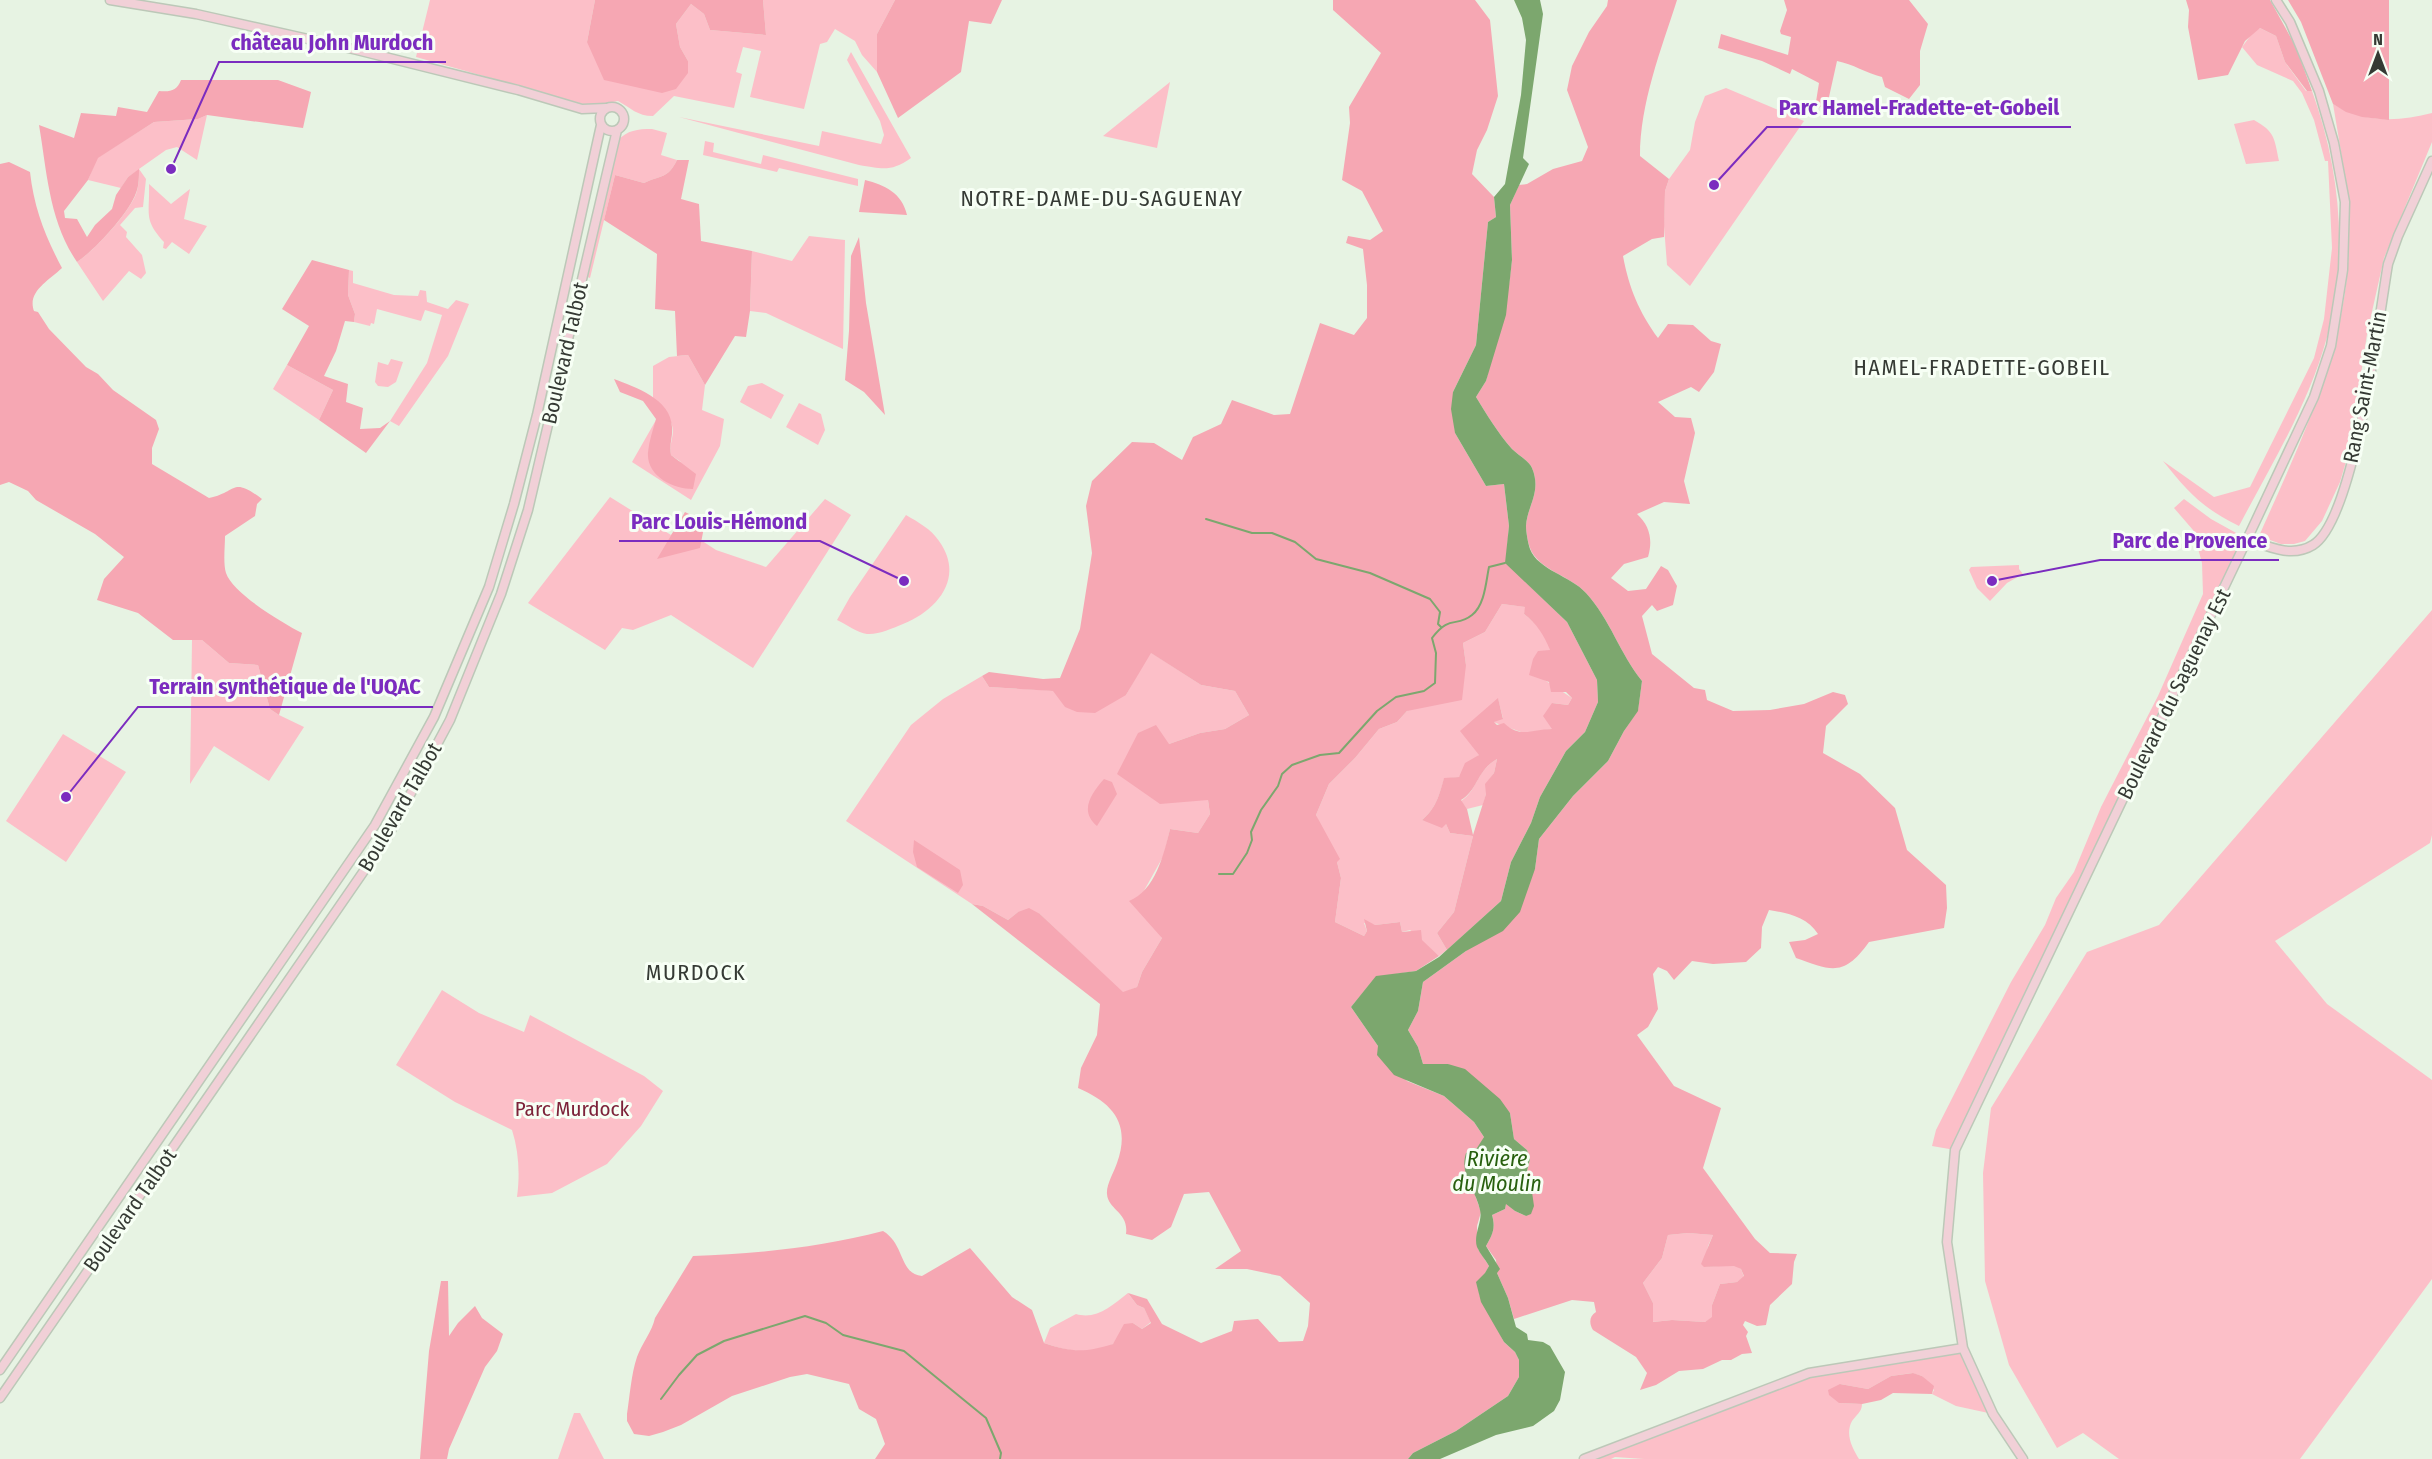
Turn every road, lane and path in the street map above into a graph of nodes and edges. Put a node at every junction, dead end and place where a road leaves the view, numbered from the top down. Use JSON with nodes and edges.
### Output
{"nodes":[{"id":1,"x":110,"y":0,"type":"edge"},
{"id":2,"x":2276,"y":0,"type":"edge"},
{"id":3,"x":606,"y":108,"type":"junction"},
{"id":4,"x":582,"y":109,"type":"junction"},
{"id":5,"x":601,"y":124,"type":"junction"},
{"id":6,"x":617,"y":130,"type":"junction"},
{"id":7,"x":2432,"y":161,"type":"edge"},
{"id":8,"x":2247,"y":539,"type":"junction"},
{"id":9,"x":1963,"y":1348,"type":"junction"},
{"id":10,"x":0,"y":1370,"type":"edge"},
{"id":11,"x":0,"y":1398,"type":"edge"},
{"id":12,"x":1584,"y":1459,"type":"edge"},
{"id":13,"x":2023,"y":1459,"type":"edge"}],
"edges":[{"from":1,"to":4,"type":"main road"},
{"from":2,"to":8,"type":"main road","name":"Boulevard du Saguenay Est"},
{"from":3,"to":4,"type":"main road"},
{"from":3,"to":5,"type":"main road"},
{"from":3,"to":6,"type":"main road"},
{"from":4,"to":5,"type":"main road"},
{"from":5,"to":6,"type":"main road"},
{"from":5,"to":10,"type":"main road","name":"Boulevard Talbot"},
{"from":6,"to":11,"type":"main road","name":"Boulevard Talbot"},
{"from":7,"to":8,"type":"main road","name":"Rang Saint-Martin"},
{"from":8,"to":9,"type":"main road","name":"Boulevard du Saguenay Est"},
{"from":9,"to":12,"type":"main road"},
{"from":9,"to":13,"type":"main road","name":"Boulevard du Saguenay Est"}]}
